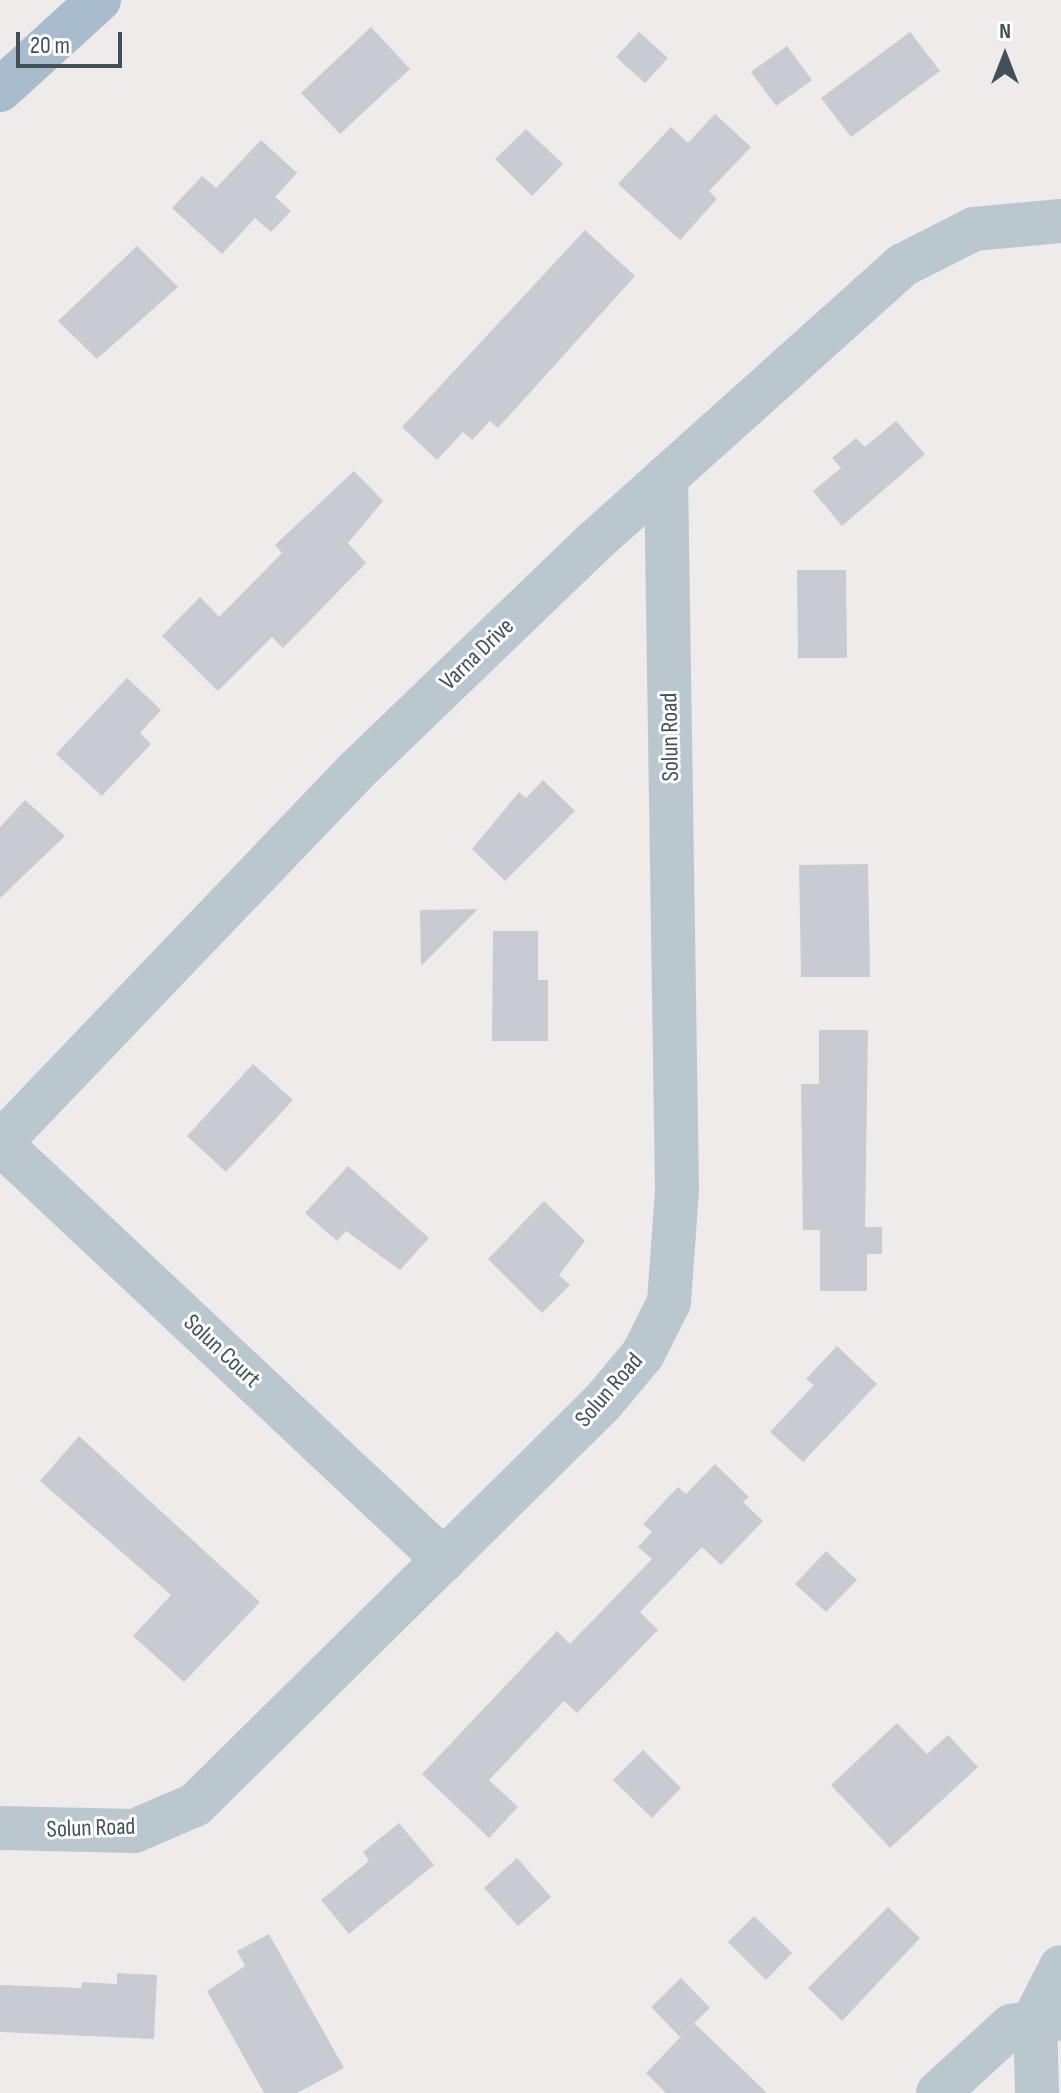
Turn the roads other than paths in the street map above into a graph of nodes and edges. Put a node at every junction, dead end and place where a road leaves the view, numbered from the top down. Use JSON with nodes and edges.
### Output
{"nodes":[{"id":1,"x":99,"y":0,"type":"edge"},
{"id":2,"x":0,"y":90,"type":"edge"},
{"id":3,"x":1061,"y":221,"type":"edge"},
{"id":4,"x":666,"y":477,"type":"junction"},
{"id":5,"x":0,"y":1143,"type":"edge"},
{"id":6,"x":444,"y":1560,"type":"junction"},
{"id":7,"x":0,"y":1828,"type":"edge"},
{"id":8,"x":1061,"y":1967,"type":"edge"},
{"id":9,"x":1048,"y":2018,"type":"edge"},
{"id":10,"x":938,"y":2093,"type":"edge"},
{"id":11,"x":1037,"y":2093,"type":"edge"}],
"edges":[{"from":1,"to":2,"type":"main road"},
{"from":3,"to":4,"type":"street","name":"Varna Drive"},
{"from":4,"to":5,"type":"street","name":"Varna Drive"},
{"from":4,"to":6,"type":"street","name":"Solun Road"},
{"from":5,"to":6,"type":"street","name":"Solun Court"},
{"from":6,"to":7,"type":"street","name":"Solun Road"},
{"from":8,"to":9,"type":"street"},
{"from":9,"to":10,"type":"street"},
{"from":9,"to":11,"type":"street"}]}
